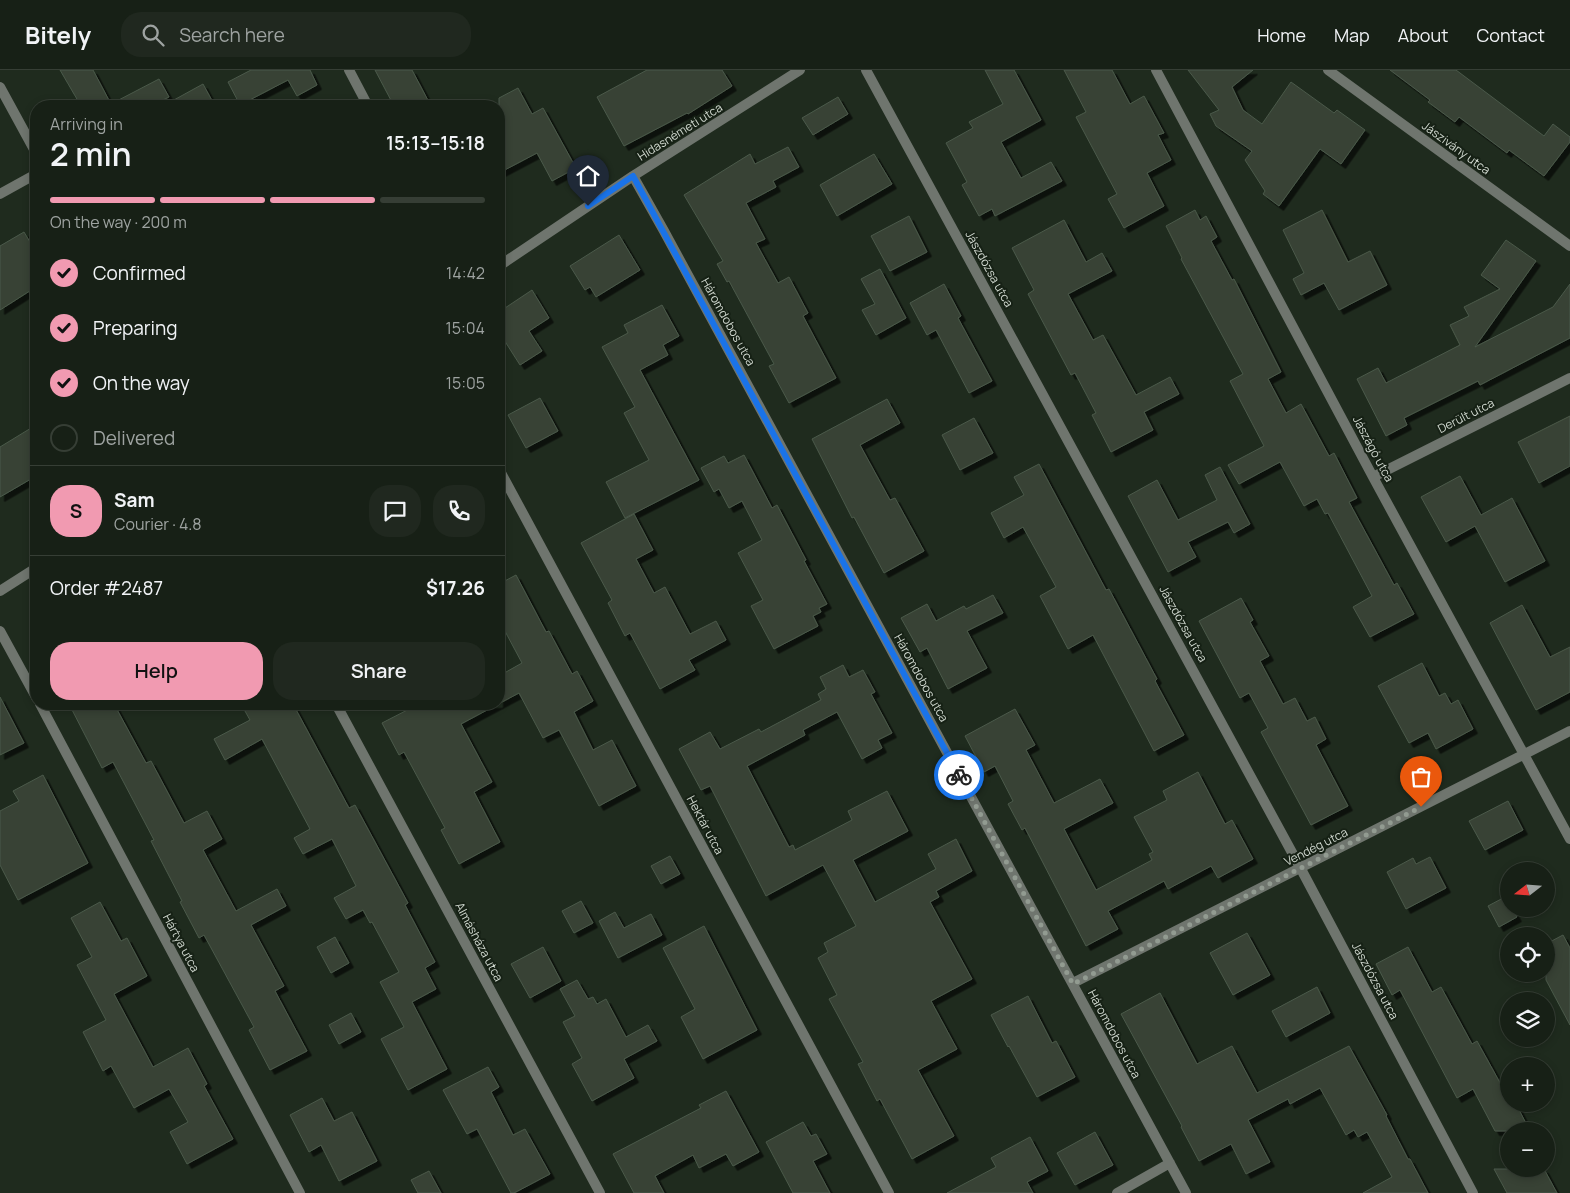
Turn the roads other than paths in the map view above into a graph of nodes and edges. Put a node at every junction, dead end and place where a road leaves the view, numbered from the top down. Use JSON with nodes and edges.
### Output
{"nodes":[{"id":1,"x":349,"y":70,"type":"edge"},
{"id":2,"x":800,"y":70,"type":"edge"},
{"id":3,"x":866,"y":70,"type":"edge"},
{"id":4,"x":1156,"y":70,"type":"edge"},
{"id":5,"x":1328,"y":70,"type":"edge"},
{"id":6,"x":0,"y":86,"type":"edge"},
{"id":7,"x":365,"y":100,"type":"edge"},
{"id":8,"x":30,"y":142,"type":"edge"},
{"id":9,"x":633,"y":176,"type":"junction"},
{"id":10,"x":30,"y":177,"type":"edge"},
{"id":11,"x":0,"y":194,"type":"edge"},
{"id":12,"x":1570,"y":246,"type":"edge"},
{"id":13,"x":505,"y":262,"type":"edge"},
{"id":14,"x":1570,"y":378,"type":"edge"},
{"id":15,"x":1373,"y":476,"type":"junction"},
{"id":16,"x":505,"y":480,"type":"edge"},
{"id":17,"x":30,"y":572,"type":"edge"},
{"id":18,"x":0,"y":591,"type":"edge"},
{"id":19,"x":0,"y":631,"type":"edge"},
{"id":20,"x":30,"y":686,"type":"edge"},
{"id":21,"x":43,"y":710,"type":"edge"},
{"id":22,"x":339,"y":710,"type":"edge"},
{"id":23,"x":1570,"y":731,"type":"edge"},
{"id":24,"x":1524,"y":754,"type":"junction"},
{"id":25,"x":1570,"y":839,"type":"edge"},
{"id":26,"x":1301,"y":868,"type":"junction"},
{"id":27,"x":1073,"y":984,"type":"junction"},
{"id":28,"x":1170,"y":1163,"type":"junction"},
{"id":29,"x":300,"y":1193,"type":"edge"},
{"id":30,"x":600,"y":1193,"type":"edge"},
{"id":31,"x":889,"y":1193,"type":"edge"},
{"id":32,"x":1117,"y":1193,"type":"edge"},
{"id":33,"x":1186,"y":1193,"type":"edge"},
{"id":34,"x":1473,"y":1193,"type":"edge"}],
"edges":[{"from":1,"to":7,"type":"street"},
{"from":2,"to":9,"type":"street","name":"Hidasnémeti utca"},
{"from":3,"to":26,"type":"street","name":"Jászdózsa utca"},
{"from":4,"to":15,"type":"street","name":"Jászágó utca"},
{"from":5,"to":12,"type":"street","name":"Jászivány utca"},
{"from":6,"to":8,"type":"street"},
{"from":9,"to":13,"type":"street","name":"Hidasnémeti utca"},
{"from":9,"to":27,"type":"street","name":"Háromdobos utca"},
{"from":10,"to":11,"type":"street"},
{"from":14,"to":15,"type":"street","name":"Derült utca"},
{"from":15,"to":24,"type":"street","name":"Jászágó utca"},
{"from":16,"to":31,"type":"street","name":"Hektár utca"},
{"from":17,"to":18,"type":"street"},
{"from":19,"to":20,"type":"street"},
{"from":21,"to":29,"type":"street","name":"Hártya utca"},
{"from":22,"to":30,"type":"street","name":"Almásháza utca"},
{"from":23,"to":24,"type":"street","name":"Vendég utca"},
{"from":24,"to":25,"type":"street","name":"Jászágó utca"},
{"from":24,"to":26,"type":"street","name":"Vendég utca"},
{"from":26,"to":27,"type":"street","name":"Vendég utca"},
{"from":26,"to":34,"type":"street","name":"Jászdózsa utca"},
{"from":27,"to":28,"type":"street","name":"Háromdobos utca"},
{"from":28,"to":32,"type":"street"},
{"from":28,"to":33,"type":"street","name":"Háromdobos utca"}]}
